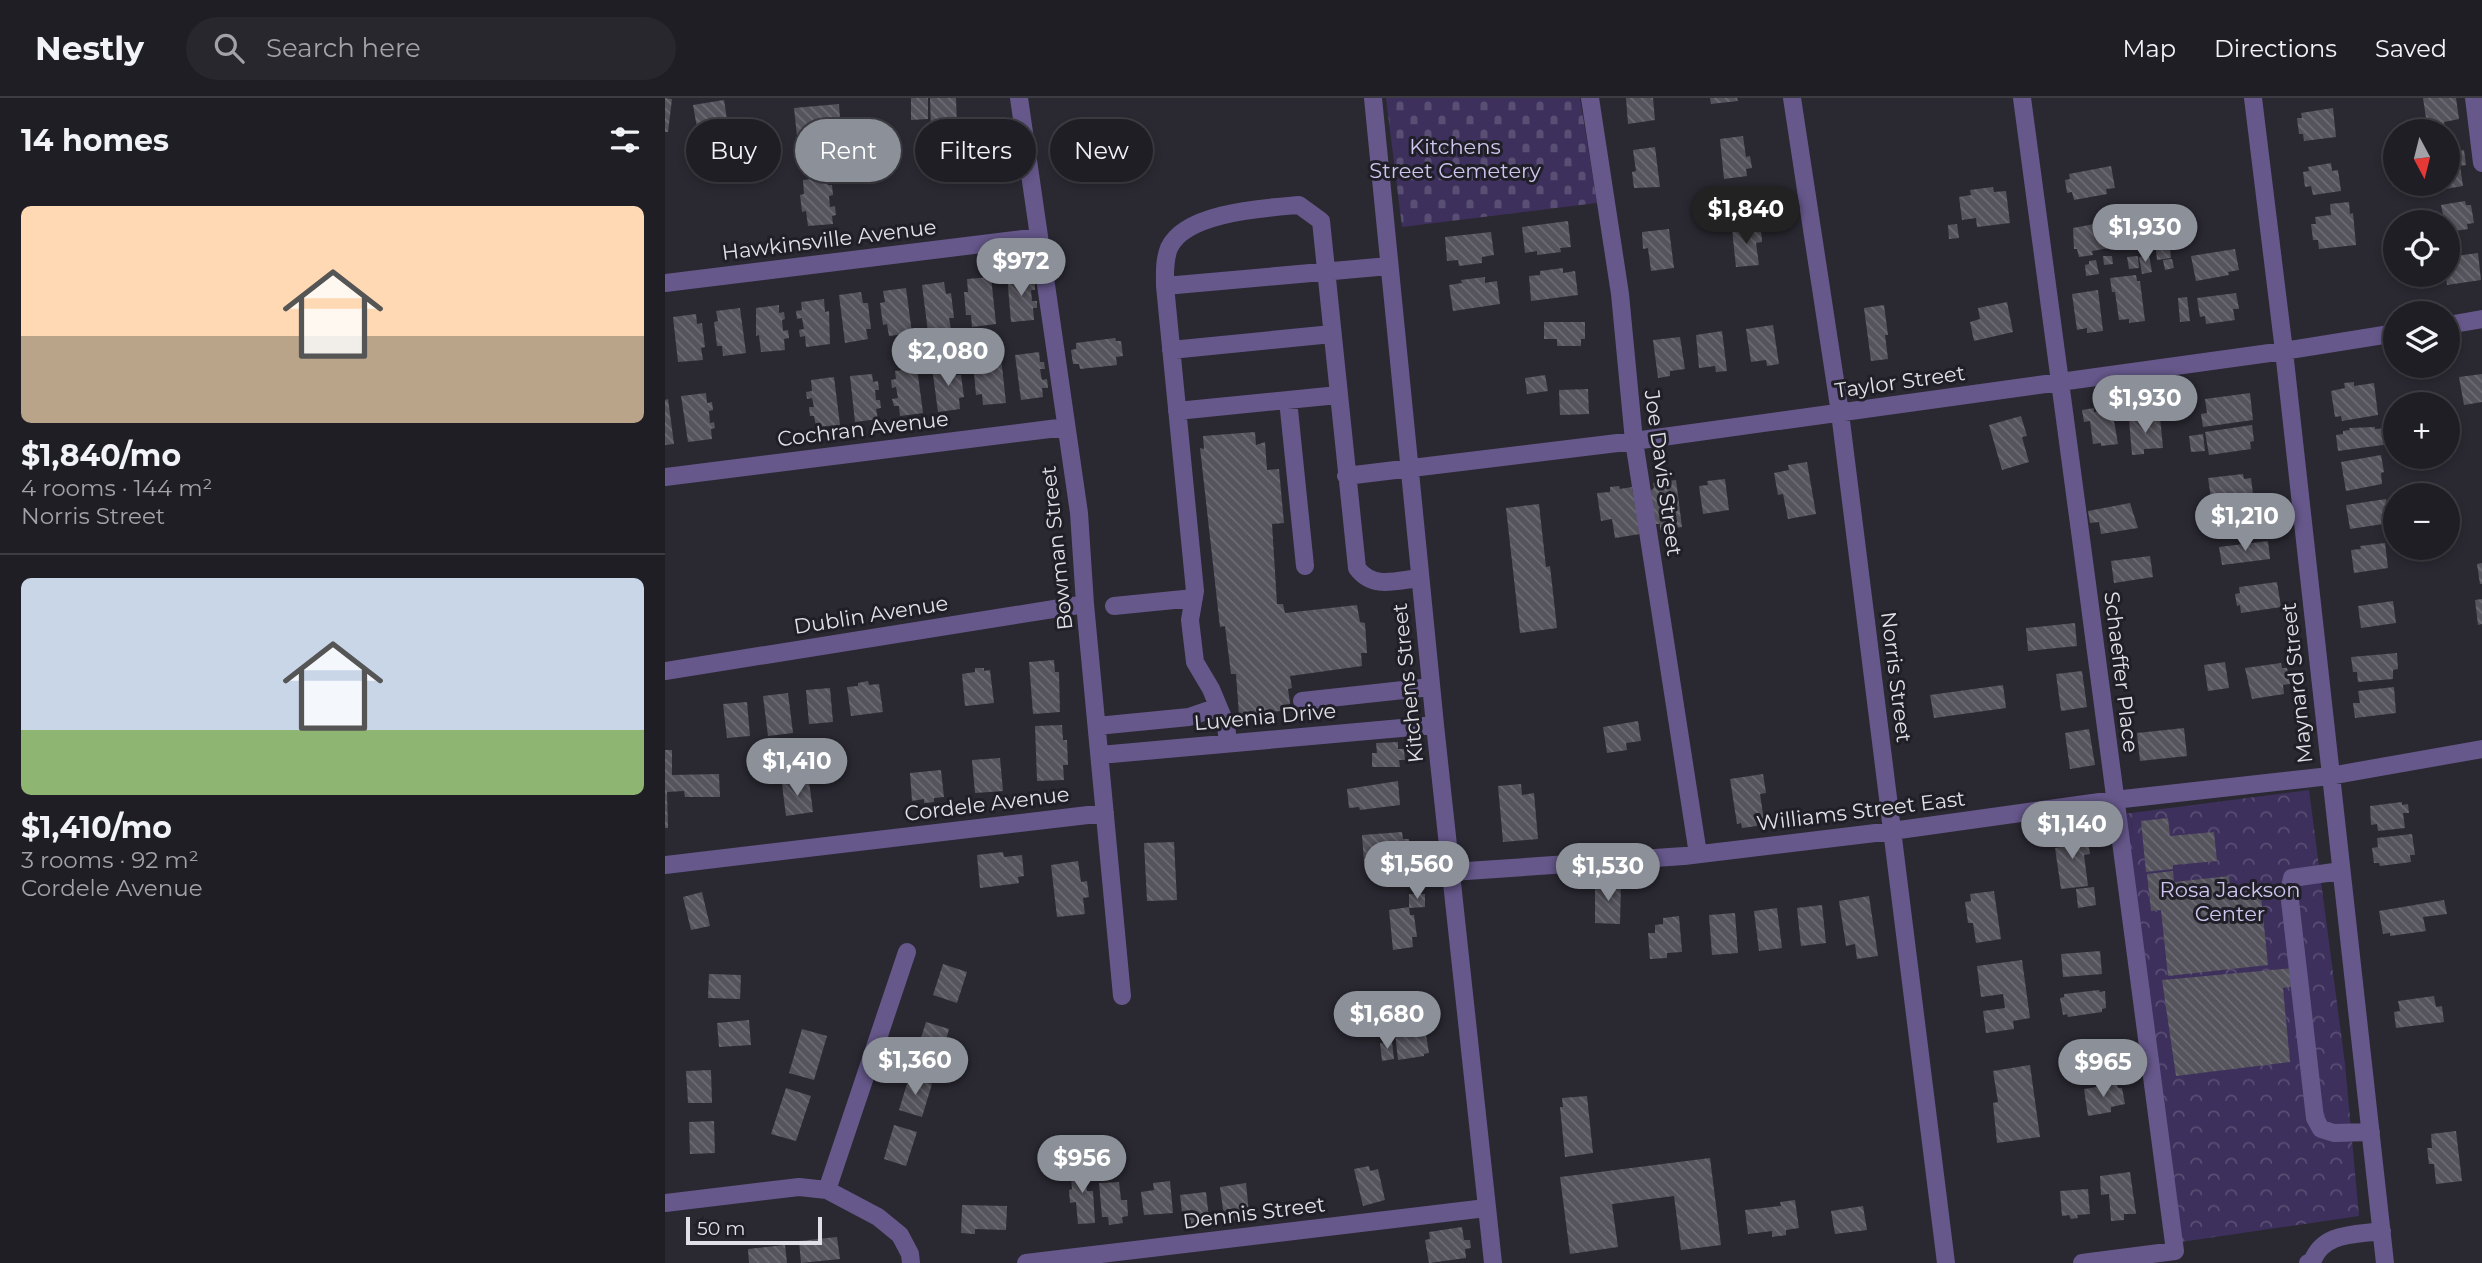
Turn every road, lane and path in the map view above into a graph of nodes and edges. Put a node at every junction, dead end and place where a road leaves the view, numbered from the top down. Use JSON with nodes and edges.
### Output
{"nodes":[{"id":1,"x":1020,"y":98,"type":"edge"},
{"id":2,"x":1373,"y":98,"type":"edge"},
{"id":3,"x":1590,"y":98,"type":"edge"},
{"id":4,"x":1792,"y":98,"type":"edge"},
{"id":5,"x":2022,"y":98,"type":"edge"},
{"id":6,"x":2253,"y":98,"type":"edge"},
{"id":7,"x":2474,"y":98,"type":"edge"},
{"id":8,"x":2482,"y":163,"type":"edge"},
{"id":9,"x":1039,"y":237,"type":"junction"},
{"id":10,"x":1389,"y":265,"type":"junction"},
{"id":11,"x":1326,"y":271,"type":"junction"},
{"id":12,"x":665,"y":283,"type":"edge"},
{"id":13,"x":1165,"y":286,"type":"junction"},
{"id":14,"x":2482,"y":319,"type":"edge"},
{"id":15,"x":2460,"y":323,"type":"edge"},
{"id":16,"x":1332,"y":334,"type":"junction"},
{"id":17,"x":2383,"y":335,"type":"edge"},
{"id":18,"x":1171,"y":350,"type":"junction"},
{"id":19,"x":2284,"y":351,"type":"junction"},
{"id":20,"x":2061,"y":383,"type":"junction"},
{"id":21,"x":1338,"y":396,"type":"junction"},
{"id":22,"x":1288,"y":400,"type":"junction"},
{"id":23,"x":1177,"y":411,"type":"junction"},
{"id":24,"x":1840,"y":413,"type":"junction"},
{"id":25,"x":1066,"y":427,"type":"junction"},
{"id":26,"x":1634,"y":441,"type":"junction"},
{"id":27,"x":1410,"y":470,"type":"junction"},
{"id":28,"x":1346,"y":476,"type":"junction"},
{"id":29,"x":665,"y":477,"type":"edge"},
{"id":30,"x":1305,"y":566,"type":"dead end"},
{"id":31,"x":1420,"y":578,"type":"junction"},
{"id":32,"x":1194,"y":598,"type":"junction"},
{"id":33,"x":1085,"y":604,"type":"junction"},
{"id":34,"x":1114,"y":606,"type":"dead end"},
{"id":35,"x":665,"y":671,"type":"edge"},
{"id":36,"x":1431,"y":687,"type":"junction"},
{"id":37,"x":1302,"y":701,"type":"dead end"},
{"id":38,"x":1218,"y":707,"type":"junction"},
{"id":39,"x":1435,"y":725,"type":"junction"},
{"id":40,"x":1097,"y":726,"type":"junction"},
{"id":41,"x":1228,"y":743,"type":"junction"},
{"id":42,"x":2482,"y":749,"type":"edge"},
{"id":43,"x":1100,"y":755,"type":"junction"},
{"id":44,"x":2330,"y":776,"type":"junction"},
{"id":45,"x":2114,"y":800,"type":"junction"},
{"id":46,"x":1105,"y":813,"type":"junction"},
{"id":47,"x":1892,"y":831,"type":"junction"},
{"id":48,"x":1698,"y":854,"type":"junction"},
{"id":49,"x":665,"y":865,"type":"edge"},
{"id":50,"x":2341,"y":871,"type":"junction"},
{"id":51,"x":1452,"y":872,"type":"junction"},
{"id":52,"x":907,"y":952,"type":"dead end"},
{"id":53,"x":1122,"y":996,"type":"dead end"},
{"id":54,"x":2371,"y":1132,"type":"junction"},
{"id":55,"x":827,"y":1190,"type":"junction"},
{"id":56,"x":665,"y":1203,"type":"edge"},
{"id":57,"x":1486,"y":1208,"type":"junction"},
{"id":58,"x":2382,"y":1231,"type":"junction"},
{"id":59,"x":2168,"y":1255,"type":"edge"},
{"id":60,"x":911,"y":1263,"type":"edge"},
{"id":61,"x":1026,"y":1263,"type":"edge"},
{"id":62,"x":1493,"y":1263,"type":"edge"},
{"id":63,"x":1946,"y":1263,"type":"edge"},
{"id":64,"x":2082,"y":1263,"type":"edge"},
{"id":65,"x":2311,"y":1263,"type":"edge"},
{"id":66,"x":2385,"y":1263,"type":"edge"}],
"edges":[{"from":1,"to":9,"type":"street","name":"Bowman Street"},
{"from":2,"to":10,"type":"street","name":"Kitchens Street"},
{"from":3,"to":26,"type":"street","name":"Joe Davis Street"},
{"from":4,"to":24,"type":"street","name":"Norris Street"},
{"from":5,"to":20,"type":"street","name":"Schaeffer Place"},
{"from":6,"to":19,"type":"street","name":"Maynard Street"},
{"from":7,"to":8,"type":"street"},
{"from":9,"to":12,"type":"street","name":"Hawkinsville Avenue"},
{"from":9,"to":25,"type":"street","name":"Bowman Street"},
{"from":10,"to":11,"type":"street"},
{"from":10,"to":27,"type":"street","name":"Kitchens Street"},
{"from":11,"to":13,"type":"street"},
{"from":11,"to":13,"type":"street"},
{"from":11,"to":16,"type":"street"},
{"from":13,"to":18,"type":"street"},
{"from":14,"to":15,"type":"street"},
{"from":16,"to":18,"type":"street"},
{"from":16,"to":21,"type":"street"},
{"from":17,"to":19,"type":"street","name":"Taylor Street"},
{"from":18,"to":23,"type":"street"},
{"from":19,"to":20,"type":"street","name":"Taylor Street"},
{"from":19,"to":44,"type":"street","name":"Maynard Street"},
{"from":20,"to":24,"type":"street","name":"Taylor Street"},
{"from":20,"to":45,"type":"street","name":"Schaeffer Place"},
{"from":21,"to":22,"type":"street"},
{"from":21,"to":28,"type":"street"},
{"from":22,"to":23,"type":"street"},
{"from":22,"to":30,"type":"street"},
{"from":23,"to":32,"type":"street"},
{"from":24,"to":26,"type":"street","name":"Taylor Street"},
{"from":24,"to":47,"type":"street","name":"Norris Street"},
{"from":25,"to":29,"type":"street","name":"Cochran Avenue"},
{"from":25,"to":33,"type":"street","name":"Bowman Street"},
{"from":26,"to":27,"type":"street","name":"Taylor Street"},
{"from":26,"to":48,"type":"street","name":"Joe Davis Street"},
{"from":27,"to":28,"type":"street","name":"Taylor Street"},
{"from":27,"to":31,"type":"street","name":"Kitchens Street"},
{"from":28,"to":31,"type":"street"},
{"from":31,"to":36,"type":"street","name":"Kitchens Street"},
{"from":32,"to":34,"type":"street"},
{"from":32,"to":38,"type":"street"},
{"from":33,"to":35,"type":"street","name":"Dublin Avenue"},
{"from":33,"to":40,"type":"street","name":"Bowman Street"},
{"from":36,"to":37,"type":"street"},
{"from":36,"to":39,"type":"street","name":"Kitchens Street"},
{"from":38,"to":40,"type":"street"},
{"from":38,"to":41,"type":"street"},
{"from":39,"to":41,"type":"street","name":"Luvenia Drive"},
{"from":39,"to":51,"type":"street","name":"Kitchens Street"},
{"from":40,"to":43,"type":"street","name":"Bowman Street"},
{"from":41,"to":43,"type":"street","name":"Luvenia Drive"},
{"from":42,"to":44,"type":"street","name":"Williams Street East"},
{"from":43,"to":46,"type":"street","name":"Bowman Street"},
{"from":44,"to":45,"type":"street","name":"Williams Street East"},
{"from":44,"to":50,"type":"street","name":"Maynard Street"},
{"from":45,"to":47,"type":"street","name":"Williams Street East"},
{"from":45,"to":59,"type":"street","name":"Schaeffer Place"},
{"from":46,"to":49,"type":"street","name":"Cordele Avenue"},
{"from":46,"to":53,"type":"street","name":"Bowman Street"},
{"from":47,"to":48,"type":"street","name":"Williams Street East"},
{"from":47,"to":63,"type":"street","name":"Norris Street"},
{"from":48,"to":51,"type":"street","name":"Williams Street East"},
{"from":50,"to":54,"type":"street","name":"Maynard Street"},
{"from":50,"to":54,"type":"street"},
{"from":51,"to":57,"type":"street","name":"Kitchens Street"},
{"from":52,"to":55,"type":"street"},
{"from":54,"to":58,"type":"street","name":"Maynard Street"},
{"from":55,"to":56,"type":"street"},
{"from":55,"to":60,"type":"street"},
{"from":57,"to":61,"type":"street","name":"Dennis Street"},
{"from":57,"to":62,"type":"street","name":"Kitchens Street"},
{"from":58,"to":65,"type":"street"},
{"from":58,"to":66,"type":"street","name":"Maynard Street"},
{"from":59,"to":64,"type":"street"}]}
